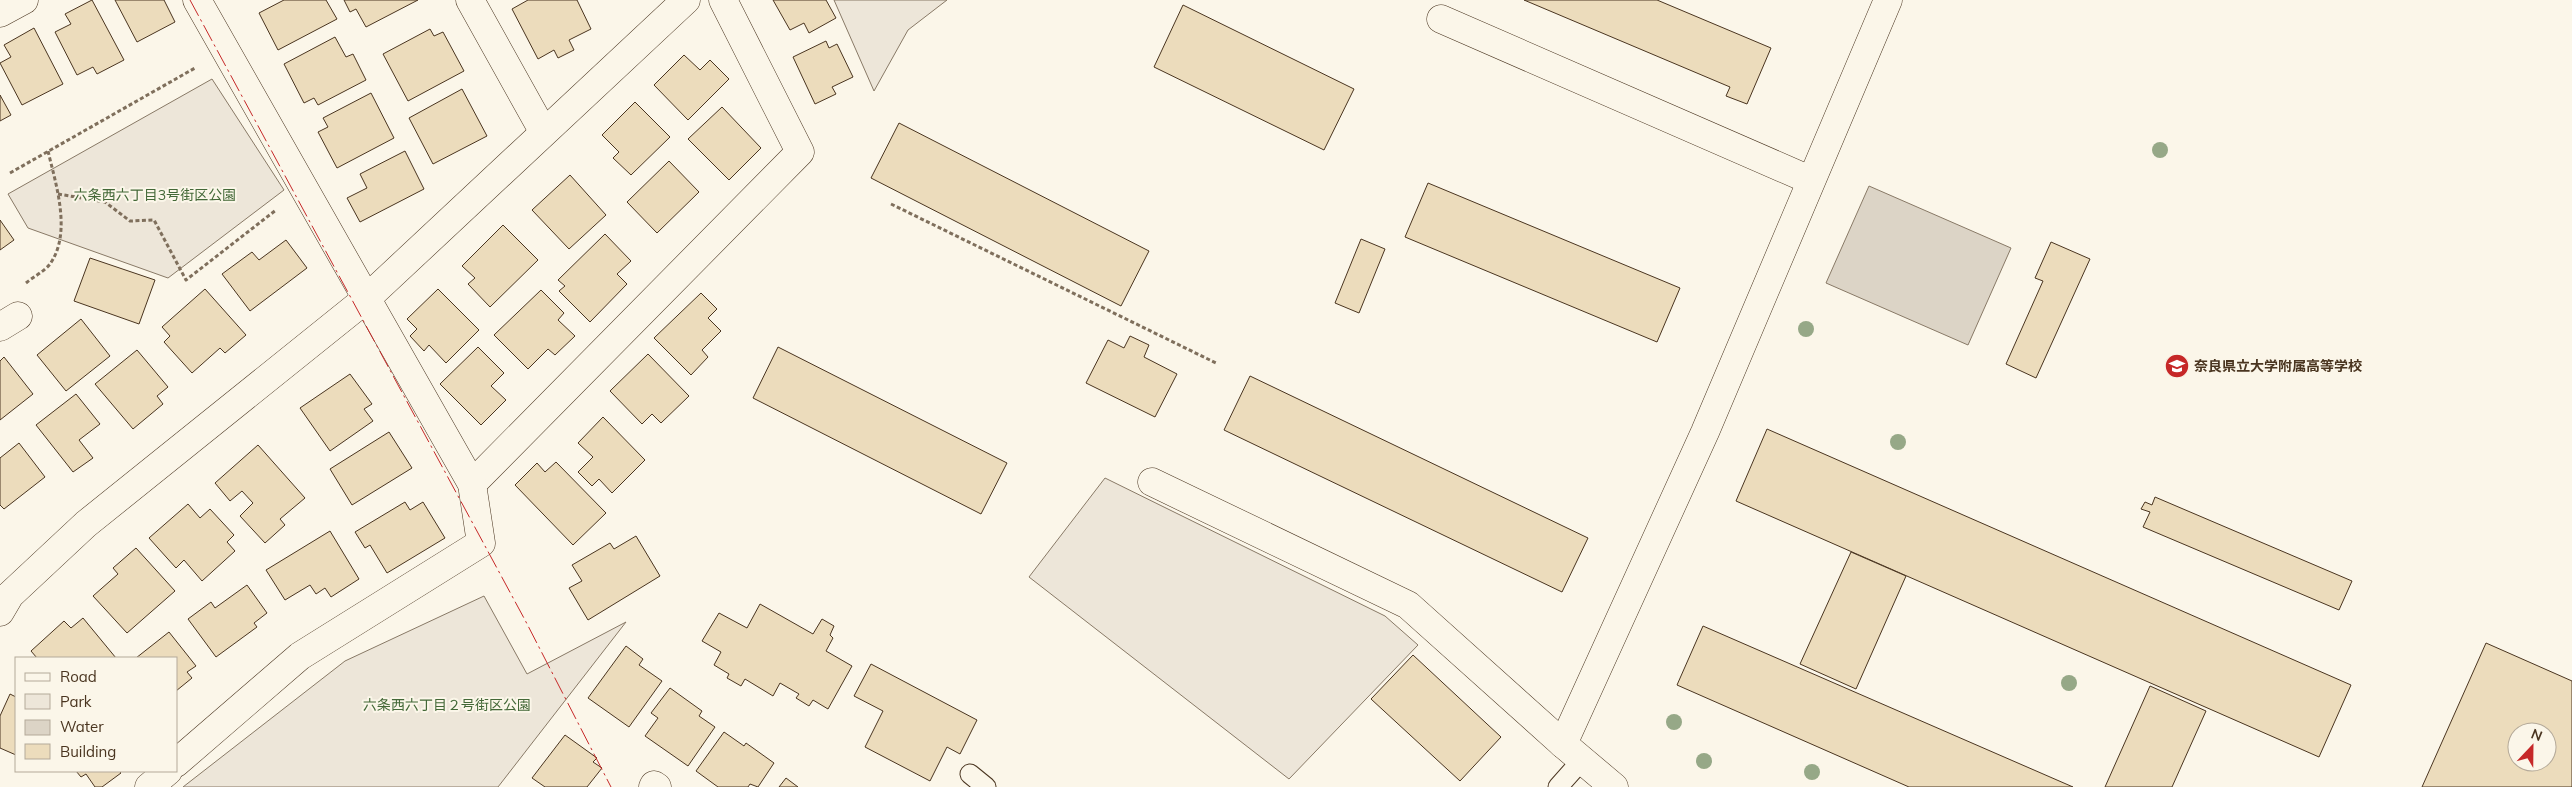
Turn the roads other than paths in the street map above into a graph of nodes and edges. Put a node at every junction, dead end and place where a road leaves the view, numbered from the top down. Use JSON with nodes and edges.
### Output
{"nodes":[{"id":1,"x":24,"y":0,"type":"edge"},
{"id":2,"x":197,"y":0,"type":"edge"},
{"id":3,"x":470,"y":0,"type":"edge"},
{"id":4,"x":686,"y":0,"type":"edge"},
{"id":5,"x":723,"y":0,"type":"edge"},
{"id":6,"x":1888,"y":0,"type":"edge"},
{"id":7,"x":0,"y":13,"type":"edge"},
{"id":8,"x":1442,"y":18,"type":"dead end"},
{"id":9,"x":543,"y":132,"type":"junction"},
{"id":10,"x":1810,"y":180,"type":"junction"},
{"id":11,"x":366,"y":299,"type":"junction"},
{"id":12,"x":1152,"y":482,"type":"dead end"},
{"id":13,"x":472,"y":484,"type":"junction"},
{"id":14,"x":0,"y":612,"type":"edge"},
{"id":15,"x":1572,"y":752,"type":"junction"},
{"id":16,"x":178,"y":761,"type":"edge"},
{"id":17,"x":167,"y":772,"type":"edge"},
{"id":18,"x":970,"y":774,"type":"dead end"},
{"id":19,"x":149,"y":787,"type":"edge"},
{"id":20,"x":653,"y":787,"type":"edge"},
{"id":21,"x":657,"y":787,"type":"edge"},
{"id":22,"x":986,"y":787,"type":"edge"},
{"id":23,"x":1558,"y":787,"type":"edge"},
{"id":24,"x":1614,"y":787,"type":"edge"}],
"edges":[{"from":1,"to":7,"type":"street"},
{"from":2,"to":11,"type":"street"},
{"from":3,"to":9,"type":"street"},
{"from":4,"to":9,"type":"street"},
{"from":5,"to":13,"type":"street"},
{"from":6,"to":10,"type":"street"},
{"from":8,"to":10,"type":"street"},
{"from":9,"to":11,"type":"street"},
{"from":10,"to":15,"type":"street"},
{"from":11,"to":13,"type":"street"},
{"from":11,"to":14,"type":"street"},
{"from":12,"to":15,"type":"street"},
{"from":13,"to":16,"type":"street"},
{"from":15,"to":23,"type":"lane"},
{"from":15,"to":24,"type":"street"},
{"from":17,"to":19,"type":"street"},
{"from":18,"to":22,"type":"lane"},
{"from":20,"to":21,"type":"street"}]}
